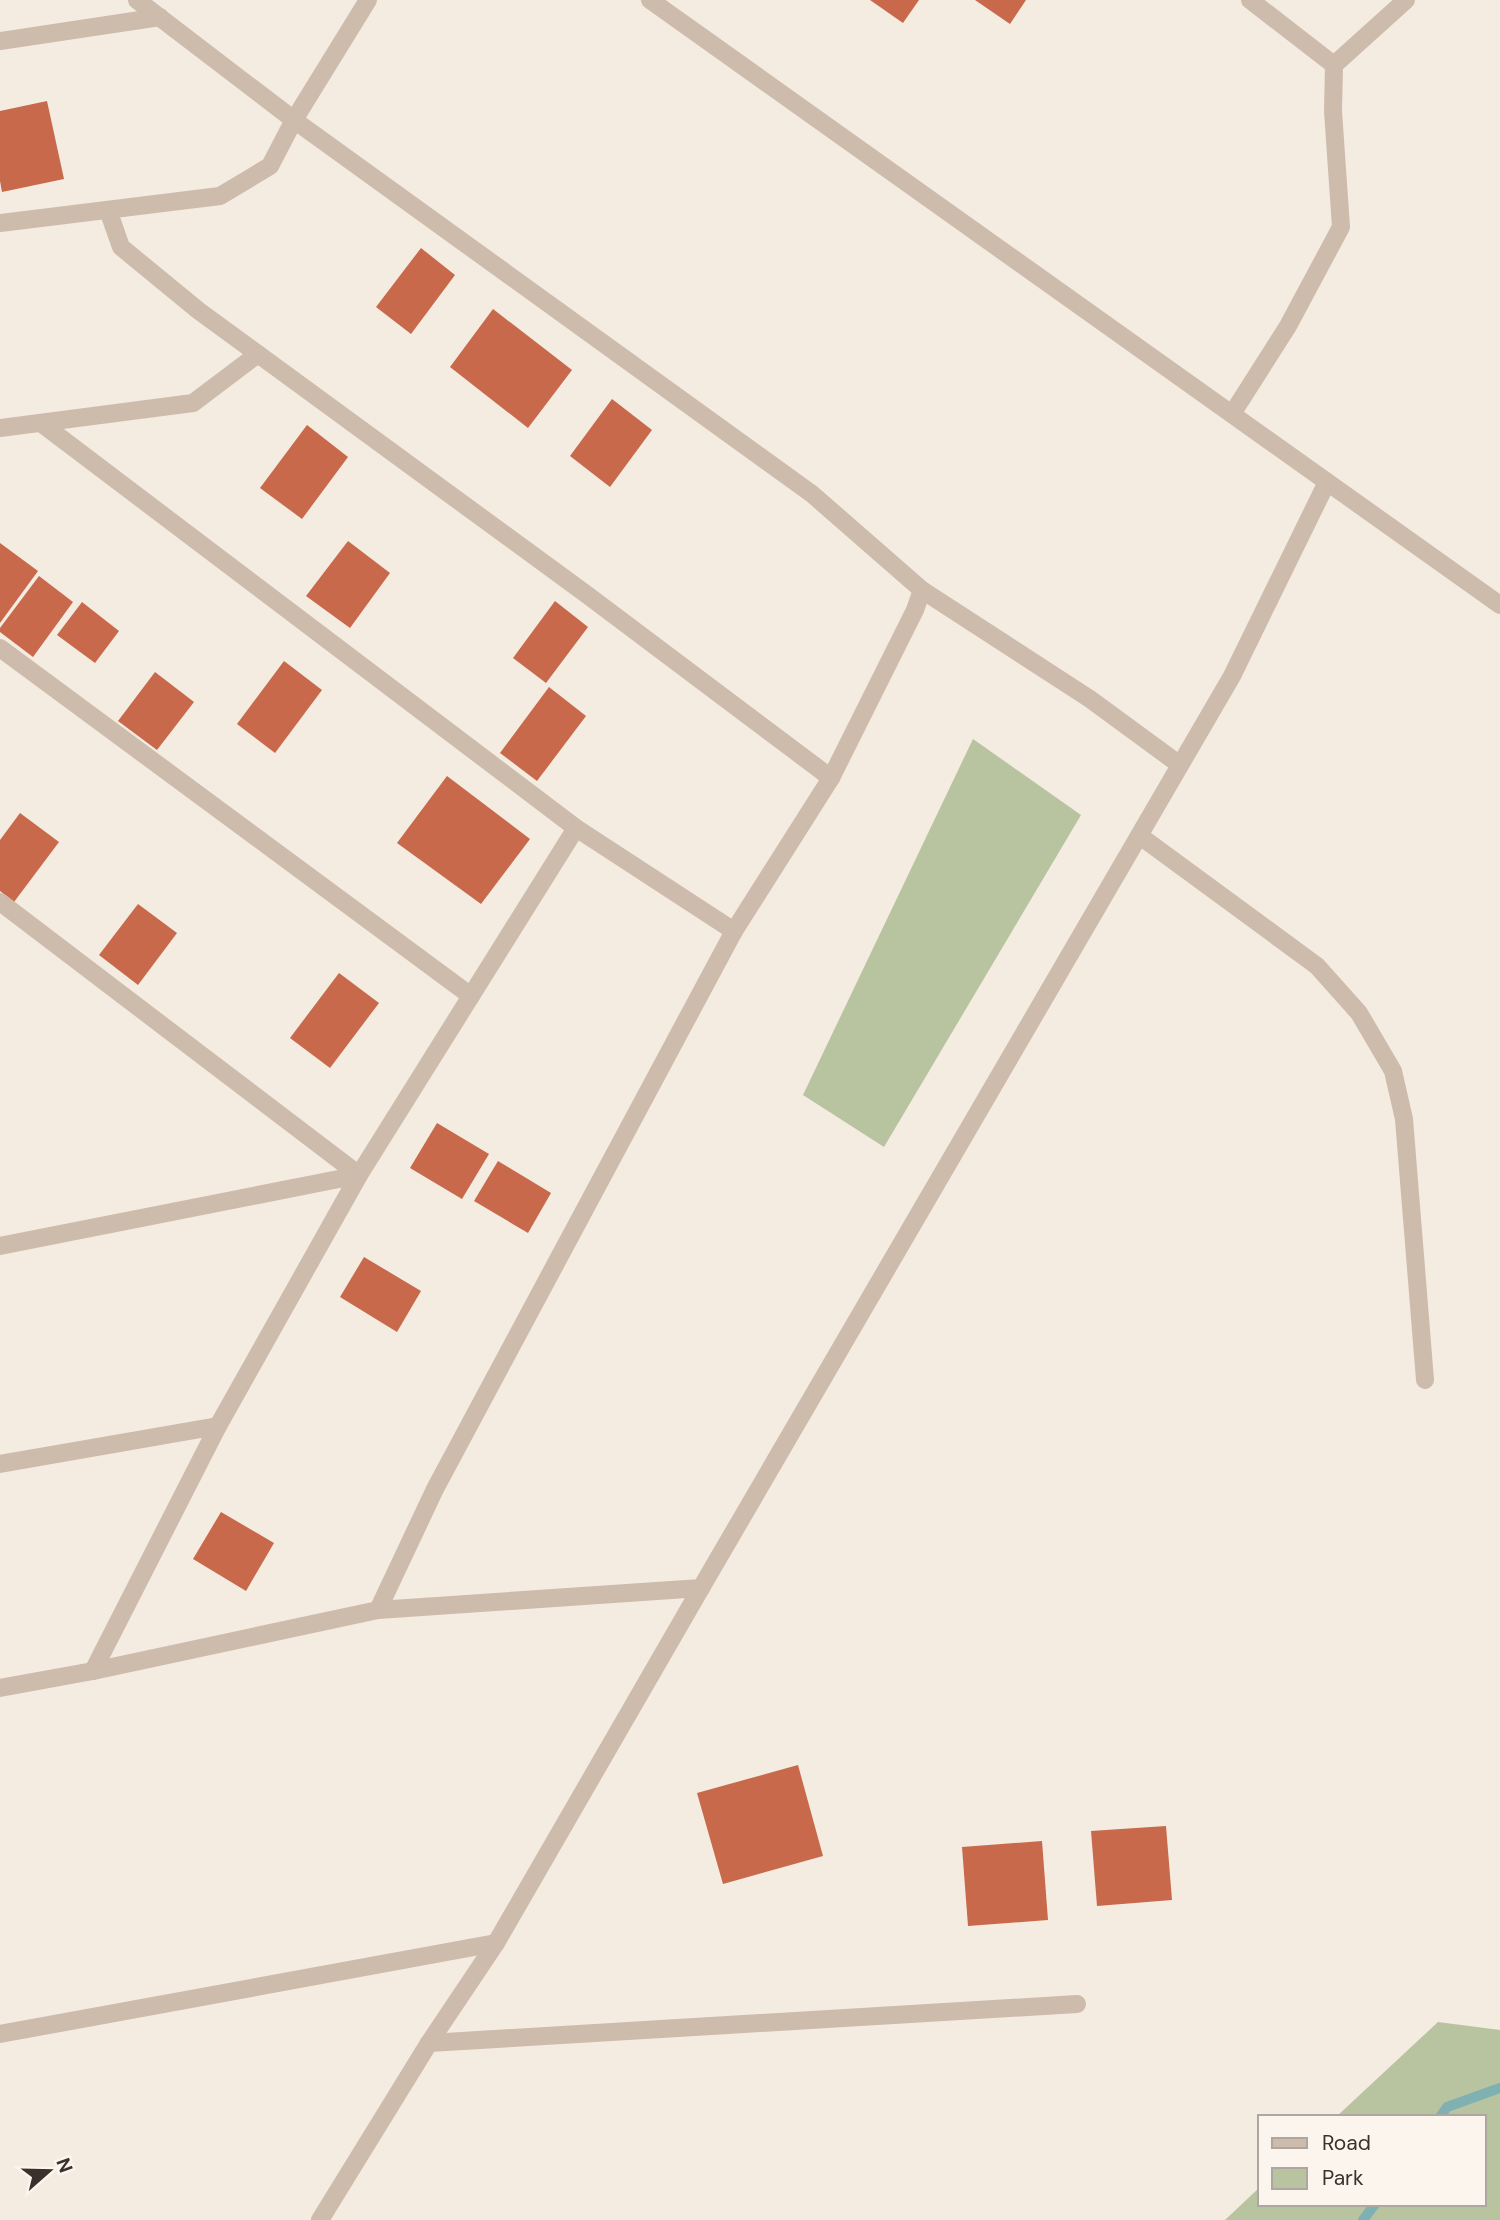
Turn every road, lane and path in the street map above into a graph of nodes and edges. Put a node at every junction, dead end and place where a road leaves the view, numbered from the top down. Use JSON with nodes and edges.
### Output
{"nodes":[{"id":1,"x":137,"y":0,"type":"edge"},
{"id":2,"x":368,"y":0,"type":"edge"},
{"id":3,"x":650,"y":0,"type":"edge"},
{"id":4,"x":1250,"y":0,"type":"edge"},
{"id":5,"x":1406,"y":0,"type":"edge"},
{"id":6,"x":160,"y":17,"type":"junction"},
{"id":7,"x":0,"y":41,"type":"edge"},
{"id":8,"x":1334,"y":65,"type":"junction"},
{"id":9,"x":294,"y":120,"type":"junction"},
{"id":10,"x":108,"y":210,"type":"junction"},
{"id":11,"x":0,"y":223,"type":"edge"},
{"id":12,"x":258,"y":355,"type":"junction"},
{"id":13,"x":1232,"y":414,"type":"junction"},
{"id":14,"x":41,"y":423,"type":"junction"},
{"id":15,"x":0,"y":428,"type":"edge"},
{"id":16,"x":1327,"y":482,"type":"junction"},
{"id":17,"x":922,"y":590,"type":"junction"},
{"id":18,"x":1500,"y":606,"type":"edge"},
{"id":19,"x":0,"y":648,"type":"edge"},
{"id":20,"x":1180,"y":765,"type":"junction"},
{"id":21,"x":831,"y":778,"type":"junction"},
{"id":22,"x":576,"y":828,"type":"junction"},
{"id":23,"x":1140,"y":836,"type":"junction"},
{"id":24,"x":0,"y":902,"type":"edge"},
{"id":25,"x":734,"y":931,"type":"junction"},
{"id":26,"x":471,"y":996,"type":"junction"},
{"id":27,"x":359,"y":1175,"type":"junction"},
{"id":28,"x":0,"y":1245,"type":"edge"},
{"id":29,"x":1425,"y":1380,"type":"dead end"},
{"id":30,"x":219,"y":1426,"type":"junction"},
{"id":31,"x":0,"y":1464,"type":"edge"},
{"id":32,"x":701,"y":1588,"type":"junction"},
{"id":33,"x":377,"y":1610,"type":"junction"},
{"id":34,"x":93,"y":1671,"type":"junction"},
{"id":35,"x":0,"y":1688,"type":"edge"},
{"id":36,"x":496,"y":1943,"type":"junction"},
{"id":37,"x":1077,"y":2004,"type":"dead end"},
{"id":38,"x":0,"y":2034,"type":"edge"},
{"id":39,"x":429,"y":2043,"type":"junction"},
{"id":40,"x":320,"y":2220,"type":"edge"}],
"edges":[{"from":1,"to":6,"type":"street"},
{"from":2,"to":9,"type":"street"},
{"from":3,"to":13,"type":"street"},
{"from":4,"to":8,"type":"street"},
{"from":5,"to":8,"type":"street"},
{"from":6,"to":7,"type":"street"},
{"from":6,"to":9,"type":"street"},
{"from":8,"to":13,"type":"street"},
{"from":9,"to":10,"type":"street"},
{"from":9,"to":17,"type":"street"},
{"from":10,"to":11,"type":"street"},
{"from":10,"to":12,"type":"street"},
{"from":12,"to":14,"type":"street"},
{"from":12,"to":21,"type":"street"},
{"from":13,"to":16,"type":"street"},
{"from":14,"to":15,"type":"street"},
{"from":14,"to":22,"type":"street"},
{"from":16,"to":18,"type":"street"},
{"from":16,"to":20,"type":"street"},
{"from":17,"to":20,"type":"street"},
{"from":17,"to":21,"type":"street"},
{"from":19,"to":26,"type":"street"},
{"from":20,"to":23,"type":"street"},
{"from":21,"to":25,"type":"street"},
{"from":22,"to":25,"type":"street"},
{"from":22,"to":26,"type":"street"},
{"from":23,"to":29,"type":"street"},
{"from":23,"to":32,"type":"street"},
{"from":24,"to":27,"type":"street"},
{"from":25,"to":33,"type":"street"},
{"from":26,"to":27,"type":"street"},
{"from":27,"to":28,"type":"street"},
{"from":27,"to":30,"type":"street"},
{"from":30,"to":31,"type":"street"},
{"from":30,"to":34,"type":"street"},
{"from":32,"to":33,"type":"street"},
{"from":32,"to":36,"type":"street"},
{"from":33,"to":34,"type":"street"},
{"from":34,"to":35,"type":"street"},
{"from":36,"to":38,"type":"street"},
{"from":36,"to":39,"type":"street"},
{"from":37,"to":39,"type":"street"},
{"from":39,"to":40,"type":"street"}]}
